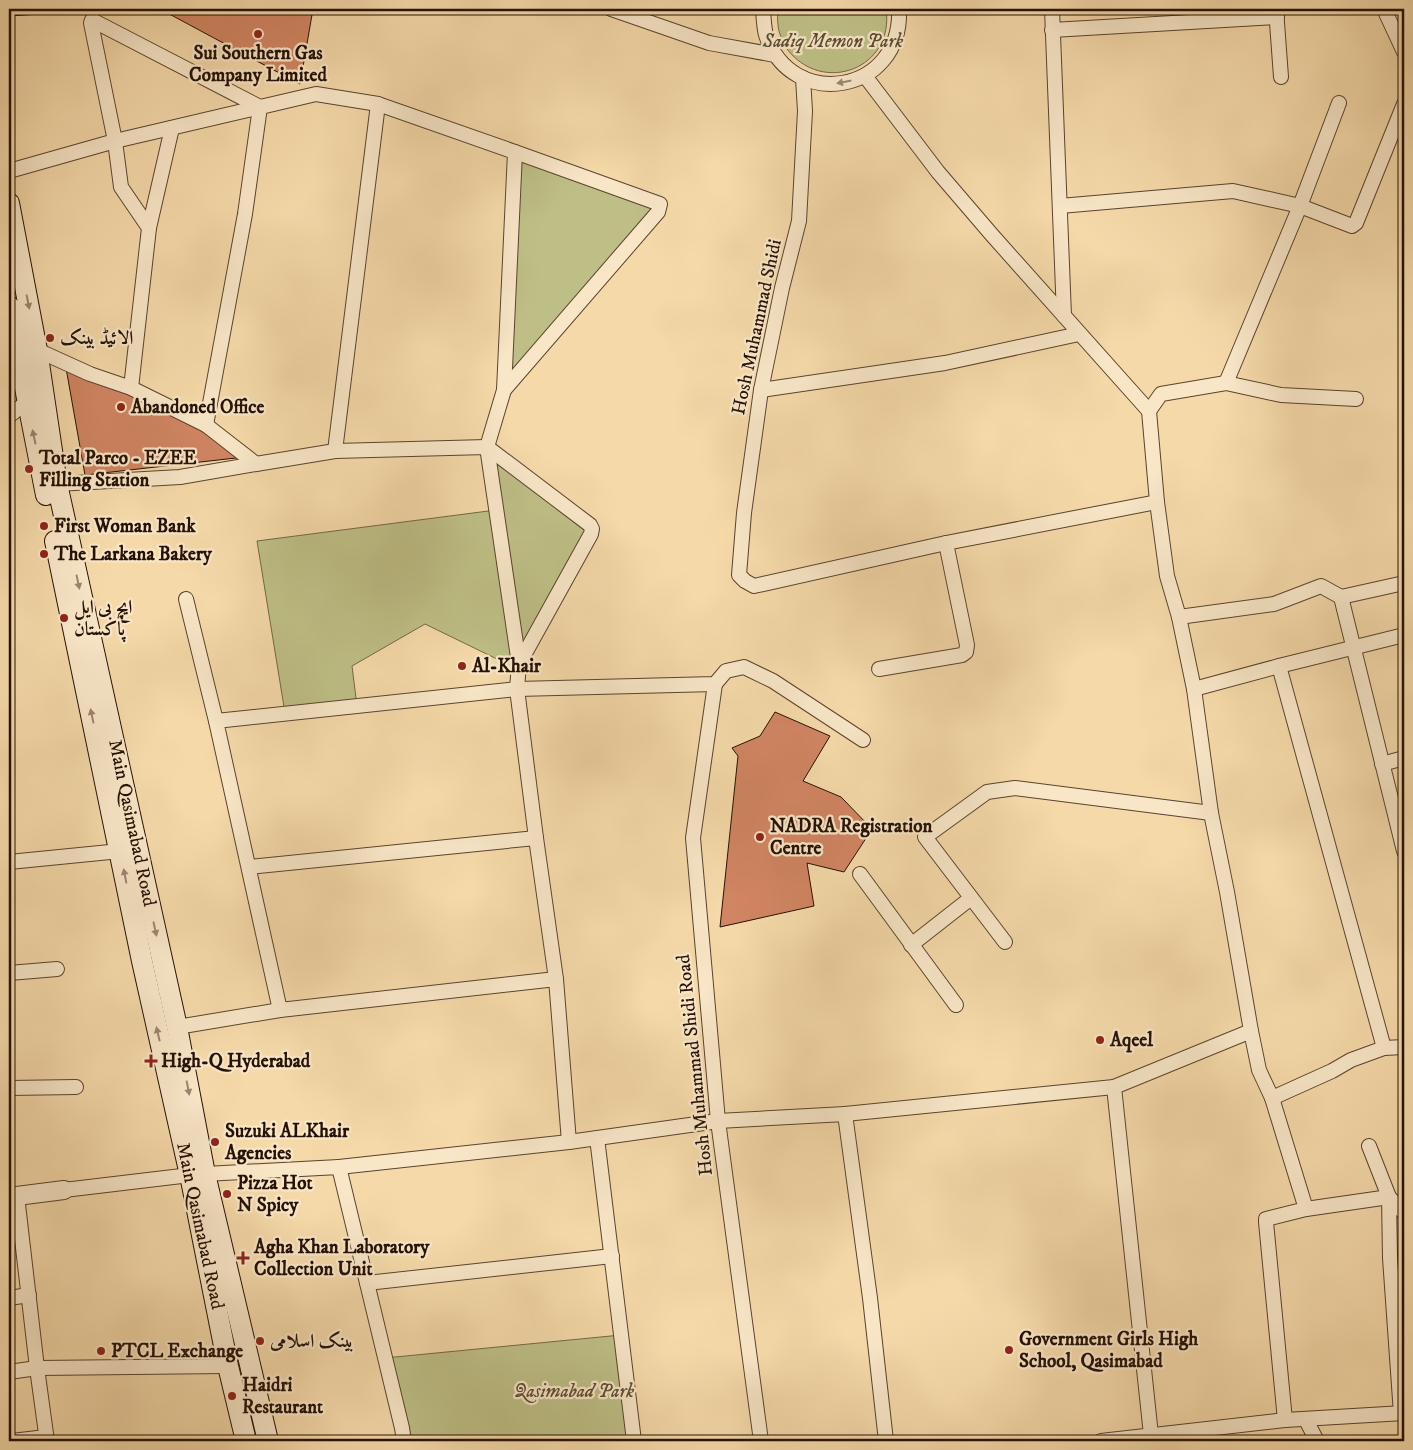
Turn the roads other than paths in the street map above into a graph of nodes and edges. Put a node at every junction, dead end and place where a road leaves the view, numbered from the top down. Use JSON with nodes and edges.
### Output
{"nodes":[{"id":1,"x":611,"y":9,"type":"edge"},
{"id":2,"x":899,"y":9,"type":"edge"},
{"id":3,"x":1052,"y":9,"type":"edge"},
{"id":4,"x":1384,"y":9,"type":"edge"},
{"id":5,"x":763,"y":10,"type":"edge"},
{"id":6,"x":1277,"y":13,"type":"edge"},
{"id":7,"x":1052,"y":30,"type":"junction"},
{"id":8,"x":1404,"y":50,"type":"edge"},
{"id":9,"x":776,"y":55,"type":"junction"},
{"id":10,"x":865,"y":76,"type":"junction"},
{"id":11,"x":1281,"y":77,"type":"dead end"},
{"id":12,"x":803,"y":78,"type":"junction"},
{"id":13,"x":1339,"y":103,"type":"dead end"},
{"id":14,"x":378,"y":104,"type":"junction"},
{"id":15,"x":1404,"y":104,"type":"edge"},
{"id":16,"x":260,"y":107,"type":"junction"},
{"id":17,"x":172,"y":128,"type":"junction"},
{"id":18,"x":115,"y":141,"type":"junction"},
{"id":19,"x":515,"y":152,"type":"junction"},
{"id":20,"x":9,"y":171,"type":"edge"},
{"id":21,"x":9,"y":202,"type":"edge"},
{"id":22,"x":1060,"y":206,"type":"junction"},
{"id":23,"x":1300,"y":206,"type":"junction"},
{"id":24,"x":150,"y":228,"type":"junction"},
{"id":25,"x":9,"y":306,"type":"edge"},
{"id":26,"x":1064,"y":316,"type":"junction"},
{"id":27,"x":1079,"y":334,"type":"junction"},
{"id":28,"x":37,"y":350,"type":"junction"},
{"id":29,"x":1226,"y":383,"type":"junction"},
{"id":30,"x":131,"y":388,"type":"junction"},
{"id":31,"x":504,"y":390,"type":"junction"},
{"id":32,"x":761,"y":390,"type":"junction"},
{"id":33,"x":35,"y":399,"type":"junction"},
{"id":34,"x":1356,"y":399,"type":"dead end"},
{"id":35,"x":1149,"y":412,"type":"junction"},
{"id":36,"x":9,"y":416,"type":"edge"},
{"id":37,"x":206,"y":425,"type":"junction"},
{"id":38,"x":487,"y":447,"type":"junction"},
{"id":39,"x":335,"y":451,"type":"junction"},
{"id":40,"x":256,"y":464,"type":"junction"},
{"id":41,"x":50,"y":485,"type":"junction"},
{"id":42,"x":1157,"y":502,"type":"junction"},
{"id":43,"x":946,"y":543,"type":"junction"},
{"id":44,"x":1404,"y":583,"type":"edge"},
{"id":45,"x":1342,"y":596,"type":"junction"},
{"id":46,"x":186,"y":599,"type":"dead end"},
{"id":47,"x":1179,"y":618,"type":"junction"},
{"id":48,"x":1404,"y":635,"type":"edge"},
{"id":49,"x":1354,"y":648,"type":"junction"},
{"id":50,"x":519,"y":664,"type":"junction"},
{"id":51,"x":1279,"y":666,"type":"junction"},
{"id":52,"x":879,"y":669,"type":"dead end"},
{"id":53,"x":714,"y":684,"type":"junction"},
{"id":54,"x":517,"y":689,"type":"junction"},
{"id":55,"x":1194,"y":689,"type":"junction"},
{"id":56,"x":216,"y":721,"type":"junction"},
{"id":57,"x":864,"y":740,"type":"dead end"},
{"id":58,"x":1404,"y":758,"type":"edge"},
{"id":59,"x":1382,"y":764,"type":"junction"},
{"id":60,"x":1211,"y":813,"type":"junction"},
{"id":61,"x":536,"y":838,"type":"junction"},
{"id":62,"x":120,"y":851,"type":"junction"},
{"id":63,"x":1404,"y":851,"type":"edge"},
{"id":64,"x":9,"y":862,"type":"edge"},
{"id":65,"x":248,"y":867,"type":"junction"},
{"id":66,"x":860,"y":874,"type":"dead end"},
{"id":67,"x":971,"y":898,"type":"junction"},
{"id":68,"x":1005,"y":942,"type":"dead end"},
{"id":69,"x":911,"y":945,"type":"junction"},
{"id":70,"x":57,"y":969,"type":"dead end"},
{"id":71,"x":9,"y":973,"type":"edge"},
{"id":72,"x":556,"y":980,"type":"junction"},
{"id":73,"x":956,"y":1005,"type":"dead end"},
{"id":74,"x":280,"y":1010,"type":"junction"},
{"id":75,"x":177,"y":1027,"type":"junction"},
{"id":76,"x":1251,"y":1031,"type":"junction"},
{"id":77,"x":1404,"y":1047,"type":"edge"},
{"id":78,"x":1384,"y":1048,"type":"junction"},
{"id":79,"x":76,"y":1087,"type":"dead end"},
{"id":80,"x":1114,"y":1087,"type":"junction"},
{"id":81,"x":9,"y":1088,"type":"edge"},
{"id":82,"x":1272,"y":1098,"type":"junction"},
{"id":83,"x":845,"y":1114,"type":"junction"},
{"id":84,"x":718,"y":1122,"type":"junction"},
{"id":85,"x":597,"y":1138,"type":"junction"},
{"id":86,"x":569,"y":1142,"type":"junction"},
{"id":87,"x":1369,"y":1146,"type":"dead end"},
{"id":88,"x":339,"y":1167,"type":"junction"},
{"id":89,"x":198,"y":1174,"type":"junction"},
{"id":90,"x":64,"y":1190,"type":"joint"},
{"id":91,"x":13,"y":1196,"type":"edge"},
{"id":92,"x":1389,"y":1197,"type":"junction"},
{"id":93,"x":1306,"y":1209,"type":"junction"},
{"id":94,"x":1404,"y":1213,"type":"edge"},
{"id":95,"x":612,"y":1256,"type":"junction"},
{"id":96,"x":367,"y":1283,"type":"junction"},
{"id":97,"x":29,"y":1295,"type":"junction"},
{"id":98,"x":9,"y":1298,"type":"edge"},
{"id":99,"x":228,"y":1366,"type":"junction"},
{"id":100,"x":37,"y":1368,"type":"junction"},
{"id":101,"x":9,"y":1372,"type":"edge"},
{"id":102,"x":1402,"y":1414,"type":"edge"},
{"id":103,"x":1286,"y":1420,"type":"junction"},
{"id":104,"x":1306,"y":1420,"type":"junction"},
{"id":105,"x":1151,"y":1436,"type":"junction"},
{"id":106,"x":47,"y":1439,"type":"edge"},
{"id":107,"x":12,"y":1441,"type":"edge"},
{"id":108,"x":246,"y":1441,"type":"edge"},
{"id":109,"x":268,"y":1441,"type":"edge"},
{"id":110,"x":404,"y":1441,"type":"edge"},
{"id":111,"x":634,"y":1441,"type":"edge"},
{"id":112,"x":761,"y":1441,"type":"edge"},
{"id":113,"x":886,"y":1441,"type":"edge"},
{"id":114,"x":1107,"y":1441,"type":"edge"},
{"id":115,"x":1317,"y":1441,"type":"edge"}],
"edges":[{"from":1,"to":9,"type":"street"},
{"from":2,"to":10,"type":"street"},
{"from":3,"to":7,"type":"street"},
{"from":4,"to":8,"type":"street"},
{"from":5,"to":9,"type":"street"},
{"from":6,"to":7,"type":"street"},
{"from":6,"to":11,"type":"street"},
{"from":7,"to":22,"type":"street"},
{"from":9,"to":12,"type":"street"},
{"from":10,"to":12,"type":"street","one_way":true},
{"from":10,"to":26,"type":"street"},
{"from":12,"to":32,"type":"street","name":"Hosh Muhammad Shidi"},
{"from":13,"to":23,"type":"street"},
{"from":14,"to":16,"type":"street"},
{"from":14,"to":19,"type":"street"},
{"from":14,"to":39,"type":"street"},
{"from":15,"to":23,"type":"street"},
{"from":16,"to":17,"type":"street"},
{"from":16,"to":18,"type":"street"},
{"from":16,"to":37,"type":"street"},
{"from":17,"to":18,"type":"street"},
{"from":17,"to":24,"type":"street"},
{"from":18,"to":20,"type":"street"},
{"from":18,"to":24,"type":"street"},
{"from":19,"to":31,"type":"street"},
{"from":19,"to":31,"type":"street"},
{"from":21,"to":28,"type":"main road","name":"Main Qasimabad Road","one_way":true},
{"from":22,"to":23,"type":"street"},
{"from":22,"to":26,"type":"street"},
{"from":23,"to":29,"type":"street"},
{"from":24,"to":30,"type":"street"},
{"from":25,"to":33,"type":"main road","name":"Main Qasimabad Road"},
{"from":26,"to":27,"type":"street"},
{"from":27,"to":32,"type":"street"},
{"from":27,"to":35,"type":"street"},
{"from":28,"to":30,"type":"street"},
{"from":28,"to":33,"type":"main road","name":"Main Qasimabad Road"},
{"from":29,"to":34,"type":"street"},
{"from":29,"to":35,"type":"street"},
{"from":30,"to":37,"type":"street"},
{"from":31,"to":38,"type":"street"},
{"from":32,"to":43,"type":"street","name":"Hosh Muhammad Shidi"},
{"from":33,"to":36,"type":"street"},
{"from":33,"to":41,"type":"main road","name":"Main Qasimabad Road"},
{"from":35,"to":42,"type":"street"},
{"from":37,"to":40,"type":"street"},
{"from":38,"to":39,"type":"street"},
{"from":38,"to":50,"type":"street"},
{"from":38,"to":50,"type":"street"},
{"from":39,"to":40,"type":"street"},
{"from":40,"to":41,"type":"street"},
{"from":62,"to":41,"type":"main road","name":"Main Qasimabad Road","one_way":true},
{"from":41,"to":75,"type":"main road","name":"Main Qasimabad Road","one_way":true},
{"from":42,"to":43,"type":"street"},
{"from":42,"to":47,"type":"street"},
{"from":43,"to":52,"type":"street"},
{"from":44,"to":45,"type":"street"},
{"from":45,"to":47,"type":"street"},
{"from":45,"to":49,"type":"street"},
{"from":46,"to":56,"type":"street"},
{"from":47,"to":55,"type":"street"},
{"from":48,"to":49,"type":"street"},
{"from":49,"to":51,"type":"street"},
{"from":49,"to":59,"type":"street"},
{"from":50,"to":54,"type":"street"},
{"from":51,"to":55,"type":"street"},
{"from":51,"to":78,"type":"street"},
{"from":53,"to":54,"type":"street"},
{"from":53,"to":57,"type":"street"},
{"from":53,"to":84,"type":"street","name":"Hosh Muhammad Shidi Road"},
{"from":54,"to":56,"type":"street"},
{"from":54,"to":61,"type":"street"},
{"from":55,"to":60,"type":"street"},
{"from":56,"to":65,"type":"street"},
{"from":58,"to":59,"type":"street"},
{"from":59,"to":63,"type":"street"},
{"from":60,"to":67,"type":"street"},
{"from":60,"to":76,"type":"street"},
{"from":61,"to":65,"type":"street"},
{"from":61,"to":72,"type":"street"},
{"from":62,"to":64,"type":"street"},
{"from":89,"to":62,"type":"main road","name":"Main Qasimabad Road","one_way":true},
{"from":65,"to":74,"type":"street"},
{"from":66,"to":69,"type":"street"},
{"from":67,"to":68,"type":"street"},
{"from":67,"to":69,"type":"street"},
{"from":69,"to":73,"type":"street"},
{"from":70,"to":71,"type":"street"},
{"from":72,"to":74,"type":"street"},
{"from":72,"to":86,"type":"street"},
{"from":74,"to":75,"type":"street"},
{"from":75,"to":89,"type":"main road","name":"Main Qasimabad Road","one_way":true},
{"from":76,"to":80,"type":"street"},
{"from":76,"to":82,"type":"street"},
{"from":77,"to":78,"type":"street"},
{"from":78,"to":82,"type":"street"},
{"from":79,"to":81,"type":"street"},
{"from":80,"to":83,"type":"street"},
{"from":80,"to":105,"type":"street"},
{"from":82,"to":93,"type":"street"},
{"from":83,"to":84,"type":"street"},
{"from":83,"to":113,"type":"street"},
{"from":84,"to":85,"type":"street"},
{"from":84,"to":112,"type":"street","name":"Hosh Muhammad Shidi Road"},
{"from":85,"to":86,"type":"street"},
{"from":85,"to":95,"type":"street"},
{"from":86,"to":88,"type":"street"},
{"from":87,"to":92,"type":"street"},
{"from":88,"to":89,"type":"street"},
{"from":88,"to":96,"type":"street"},
{"from":89,"to":90,"type":"street"},
{"from":89,"to":99,"type":"main road","name":"Main Qasimabad Road"},
{"from":89,"to":109,"type":"main road","name":"Main Qasimabad Road"},
{"from":90,"to":91,"type":"street"},
{"from":91,"to":97,"type":"street"},
{"from":92,"to":93,"type":"street"},
{"from":92,"to":94,"type":"street"},
{"from":92,"to":102,"type":"street"},
{"from":93,"to":103,"type":"street"},
{"from":95,"to":96,"type":"street"},
{"from":95,"to":111,"type":"street"},
{"from":96,"to":110,"type":"street"},
{"from":97,"to":98,"type":"street"},
{"from":97,"to":100,"type":"street"},
{"from":99,"to":100,"type":"street"},
{"from":99,"to":108,"type":"main road","name":"Main Qasimabad Road"},
{"from":100,"to":101,"type":"street"},
{"from":100,"to":106,"type":"street"},
{"from":102,"to":104,"type":"street"},
{"from":103,"to":104,"type":"street"},
{"from":103,"to":105,"type":"street"},
{"from":104,"to":115,"type":"street"},
{"from":105,"to":114,"type":"street"},
{"from":106,"to":107,"type":"street"}]}
